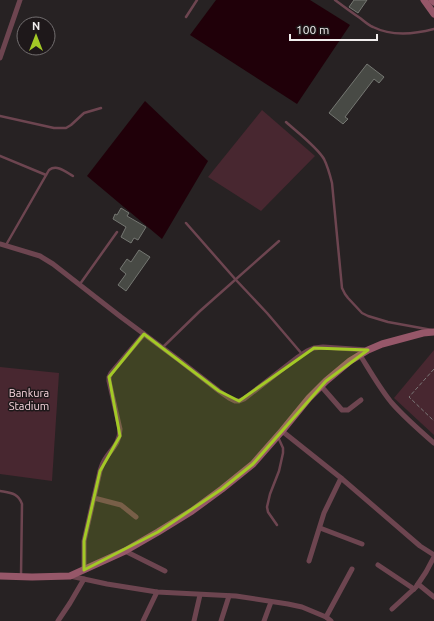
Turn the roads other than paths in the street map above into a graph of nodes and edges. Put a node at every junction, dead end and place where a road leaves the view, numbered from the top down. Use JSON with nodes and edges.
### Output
{"nodes":[{"id":1,"x":20,"y":0,"type":"edge"},
{"id":2,"x":198,"y":0,"type":"edge"},
{"id":3,"x":334,"y":0,"type":"edge"},
{"id":4,"x":424,"y":0,"type":"edge"},
{"id":5,"x":434,"y":14,"type":"edge"},
{"id":6,"x":186,"y":18,"type":"dead end"},
{"id":7,"x":434,"y":29,"type":"edge"},
{"id":8,"x":0,"y":58,"type":"edge"},
{"id":9,"x":101,"y":108,"type":"dead end"},
{"id":10,"x":0,"y":116,"type":"edge"},
{"id":11,"x":286,"y":122,"type":"dead end"},
{"id":12,"x":0,"y":156,"type":"edge"},
{"id":13,"x":46,"y":175,"type":"junction"},
{"id":14,"x":73,"y":176,"type":"dead end"},
{"id":15,"x":186,"y":223,"type":"dead end"},
{"id":16,"x":118,"y":232,"type":"dead end"},
{"id":17,"x":279,"y":241,"type":"dead end"},
{"id":18,"x":3,"y":245,"type":"edge"},
{"id":19,"x":236,"y":280,"type":"junction"},
{"id":20,"x":80,"y":284,"type":"junction"},
{"id":21,"x":434,"y":331,"type":"edge"},
{"id":22,"x":144,"y":334,"type":"junction"},
{"id":23,"x":163,"y":348,"type":"junction"},
{"id":24,"x":368,"y":350,"type":"junction"},
{"id":25,"x":303,"y":354,"type":"junction"},
{"id":26,"x":360,"y":355,"type":"junction"},
{"id":27,"x":321,"y":386,"type":"junction"},
{"id":28,"x":361,"y":400,"type":"dead end"},
{"id":29,"x":280,"y":434,"type":"junction"},
{"id":30,"x":434,"y":443,"type":"edge"},
{"id":31,"x":341,"y":478,"type":"junction"},
{"id":32,"x":0,"y":491,"type":"edge"},
{"id":33,"x":94,"y":498,"type":"junction"},
{"id":34,"x":136,"y":517,"type":"dead end"},
{"id":35,"x":277,"y":525,"type":"dead end"},
{"id":36,"x":320,"y":528,"type":"junction"},
{"id":37,"x":362,"y":544,"type":"dead end"},
{"id":38,"x":126,"y":551,"type":"junction"},
{"id":39,"x":434,"y":556,"type":"edge"},
{"id":40,"x":309,"y":561,"type":"dead end"},
{"id":41,"x":378,"y":565,"type":"dead end"},
{"id":42,"x":352,"y":569,"type":"dead end"},
{"id":43,"x":84,"y":570,"type":"junction"},
{"id":44,"x":165,"y":571,"type":"dead end"},
{"id":45,"x":0,"y":576,"type":"edge"},
{"id":46,"x":21,"y":576,"type":"junction"},
{"id":47,"x":70,"y":576,"type":"junction"},
{"id":48,"x":84,"y":579,"type":"junction"},
{"id":49,"x":416,"y":586,"type":"junction"},
{"id":50,"x":157,"y":592,"type":"junction"},
{"id":51,"x":200,"y":595,"type":"junction"},
{"id":52,"x":229,"y":596,"type":"junction"},
{"id":53,"x":434,"y":597,"type":"edge"},
{"id":54,"x":272,"y":602,"type":"junction"},
{"id":55,"x":392,"y":609,"type":"dead end"},
{"id":56,"x":326,"y":617,"type":"junction"},
{"id":57,"x":58,"y":621,"type":"edge"},
{"id":58,"x":143,"y":621,"type":"edge"},
{"id":59,"x":194,"y":621,"type":"edge"},
{"id":60,"x":221,"y":621,"type":"edge"},
{"id":61,"x":264,"y":621,"type":"edge"},
{"id":62,"x":331,"y":621,"type":"edge"}],
"edges":[{"from":1,"to":8,"type":"street"},
{"from":2,"to":6,"type":"lane"},
{"from":3,"to":7,"type":"lane"},
{"from":4,"to":5,"type":"street"},
{"from":9,"to":10,"type":"lane"},
{"from":11,"to":21,"type":"lane"},
{"from":12,"to":13,"type":"lane"},
{"from":13,"to":14,"type":"lane"},
{"from":13,"to":18,"type":"lane"},
{"from":15,"to":19,"type":"lane"},
{"from":16,"to":20,"type":"lane"},
{"from":17,"to":19,"type":"lane"},
{"from":18,"to":20,"type":"street"},
{"from":19,"to":23,"type":"lane"},
{"from":19,"to":25,"type":"lane"},
{"from":20,"to":22,"type":"street"},
{"from":21,"to":24,"type":"street"},
{"from":22,"to":23,"type":"street"},
{"from":22,"to":33,"type":"street"},
{"from":23,"to":25,"type":"street"},
{"from":24,"to":25,"type":"street"},
{"from":24,"to":26,"type":"street"},
{"from":26,"to":27,"type":"street"},
{"from":26,"to":30,"type":"street"},
{"from":27,"to":28,"type":"street"},
{"from":27,"to":29,"type":"street"},
{"from":29,"to":31,"type":"street"},
{"from":29,"to":35,"type":"lane"},
{"from":29,"to":38,"type":"street"},
{"from":31,"to":36,"type":"street"},
{"from":31,"to":39,"type":"street"},
{"from":32,"to":46,"type":"lane"},
{"from":33,"to":34,"type":"street"},
{"from":33,"to":43,"type":"street"},
{"from":36,"to":37,"type":"street"},
{"from":36,"to":40,"type":"street"},
{"from":38,"to":43,"type":"street"},
{"from":38,"to":44,"type":"street"},
{"from":39,"to":49,"type":"street"},
{"from":41,"to":49,"type":"street"},
{"from":42,"to":56,"type":"street"},
{"from":43,"to":47,"type":"street"},
{"from":45,"to":46,"type":"street"},
{"from":46,"to":47,"type":"street"},
{"from":47,"to":48,"type":"street"},
{"from":48,"to":50,"type":"street"},
{"from":48,"to":57,"type":"street"},
{"from":49,"to":53,"type":"street"},
{"from":49,"to":55,"type":"street"},
{"from":50,"to":51,"type":"street"},
{"from":50,"to":58,"type":"street"},
{"from":51,"to":52,"type":"street"},
{"from":51,"to":59,"type":"street"},
{"from":52,"to":54,"type":"street"},
{"from":52,"to":60,"type":"street"},
{"from":54,"to":56,"type":"street"},
{"from":54,"to":61,"type":"street"},
{"from":56,"to":62,"type":"street"}]}
